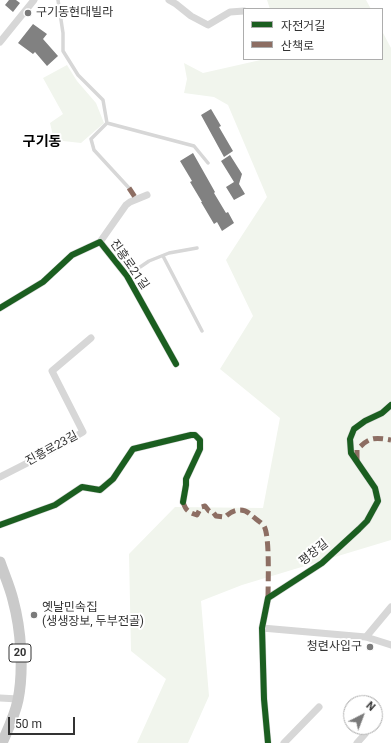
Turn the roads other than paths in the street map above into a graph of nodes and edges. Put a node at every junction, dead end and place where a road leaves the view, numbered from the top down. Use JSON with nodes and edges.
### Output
{"nodes":[{"id":1,"x":34,"y":0,"type":"edge"},
{"id":2,"x":58,"y":0,"type":"edge"},
{"id":3,"x":169,"y":0,"type":"edge"},
{"id":4,"x":243,"y":11,"type":"edge"},
{"id":5,"x":0,"y":42,"type":"edge"},
{"id":6,"x":107,"y":124,"type":"junction"},
{"id":7,"x":208,"y":163,"type":"dead end"},
{"id":8,"x":129,"y":188,"type":"dead end"},
{"id":9,"x":147,"y":195,"type":"dead end"},
{"id":10,"x":100,"y":242,"type":"junction"},
{"id":11,"x":197,"y":248,"type":"dead end"},
{"id":12,"x":162,"y":256,"type":"junction"},
{"id":13,"x":127,"y":276,"type":"junction"},
{"id":14,"x":0,"y":308,"type":"edge"},
{"id":15,"x":202,"y":331,"type":"dead end"},
{"id":16,"x":91,"y":338,"type":"dead end"},
{"id":17,"x":176,"y":364,"type":"dead end"},
{"id":18,"x":391,"y":405,"type":"edge"},
{"id":19,"x":0,"y":476,"type":"edge"},
{"id":20,"x":183,"y":502,"type":"dead end"},
{"id":21,"x":0,"y":525,"type":"edge"},
{"id":22,"x":0,"y":562,"type":"edge"},
{"id":23,"x":391,"y":607,"type":"edge"},
{"id":24,"x":262,"y":628,"type":"junction"},
{"id":25,"x":366,"y":638,"type":"junction"},
{"id":26,"x":391,"y":645,"type":"edge"},
{"id":27,"x":0,"y":698,"type":"edge"},
{"id":28,"x":18,"y":699,"type":"junction"},
{"id":29,"x":319,"y":707,"type":"dead end"},
{"id":30,"x":364,"y":735,"type":"edge"},
{"id":31,"x":2,"y":743,"type":"edge"},
{"id":32,"x":268,"y":743,"type":"edge"},
{"id":33,"x":284,"y":743,"type":"edge"},
{"id":34,"x":357,"y":743,"type":"edge"}],
"edges":[{"from":1,"to":5,"type":"street"},
{"from":2,"to":6,"type":"lane"},
{"from":3,"to":4,"type":"street"},
{"from":6,"to":7,"type":"lane"},
{"from":6,"to":8,"type":"lane"},
{"from":9,"to":10,"type":"street","name":"진흥로21길"},
{"from":10,"to":13,"type":"street","name":"진흥로21길"},
{"from":10,"to":14,"type":"street","name":"진흥로21길"},
{"from":11,"to":12,"type":"lane"},
{"from":12,"to":13,"type":"lane"},
{"from":12,"to":15,"type":"lane"},
{"from":13,"to":17,"type":"street","name":"진흥로21길"},
{"from":16,"to":19,"type":"street","name":"진흥로23길"},
{"from":18,"to":24,"type":"street","name":"평창길","number":"평창길"},
{"from":20,"to":21,"type":"street"},
{"from":22,"to":28,"type":"main road","number":"20"},
{"from":23,"to":25,"type":"street"},
{"from":24,"to":25,"type":"street"},
{"from":24,"to":32,"type":"street","name":"평창길","number":"평창길"},
{"from":25,"to":26,"type":"street"},
{"from":27,"to":28,"type":"street"},
{"from":28,"to":31,"type":"main road","number":"20"},
{"from":29,"to":33,"type":"street"},
{"from":30,"to":34,"type":"street"}]}
